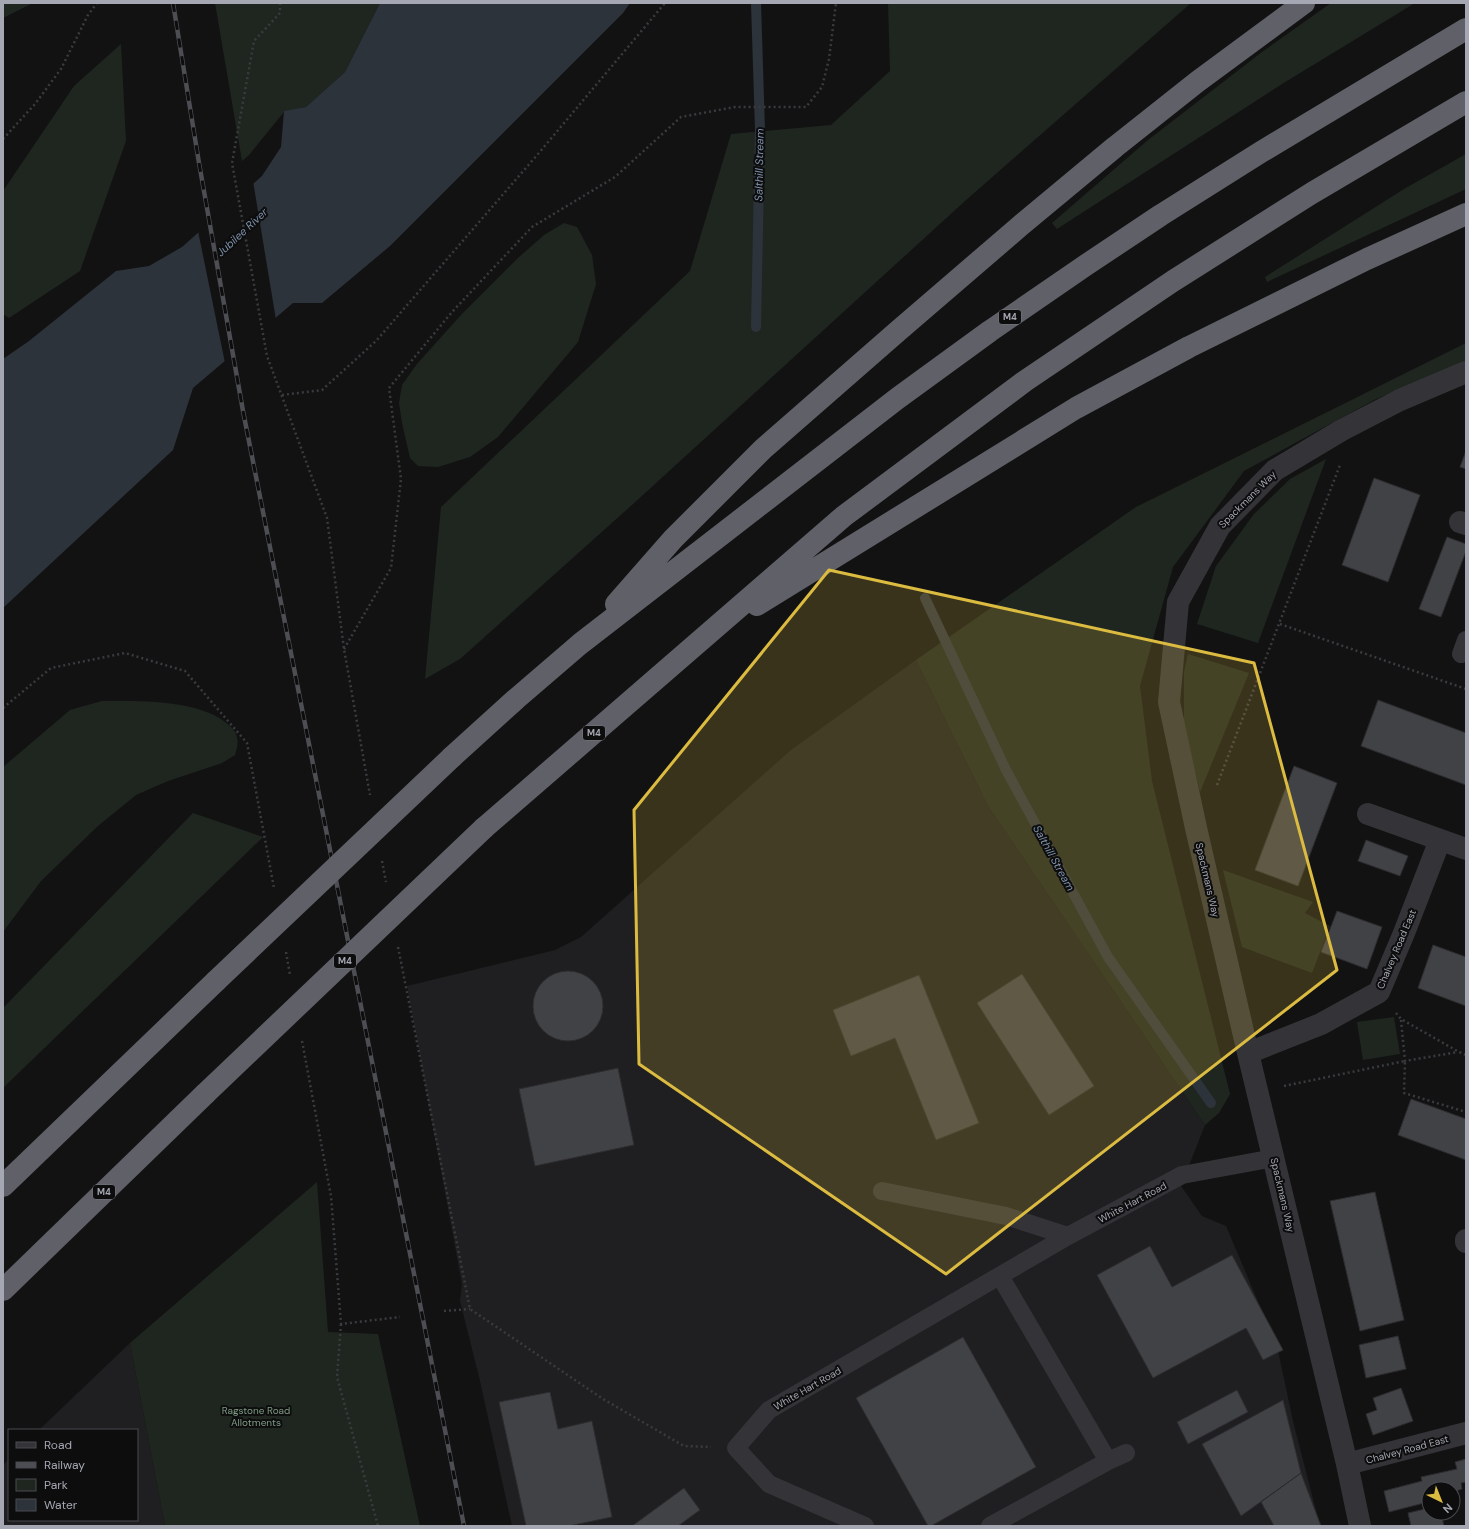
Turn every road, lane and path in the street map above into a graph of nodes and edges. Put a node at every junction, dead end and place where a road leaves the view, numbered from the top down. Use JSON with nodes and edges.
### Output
{"nodes":[{"id":1,"x":97,"y":3,"type":"edge"},
{"id":2,"x":280,"y":3,"type":"edge"},
{"id":3,"x":665,"y":3,"type":"edge"},
{"id":4,"x":836,"y":3,"type":"edge"},
{"id":5,"x":1304,"y":3,"type":"edge"},
{"id":6,"x":1466,"y":29,"type":"edge"},
{"id":7,"x":1466,"y":102,"type":"edge"},
{"id":8,"x":3,"y":139,"type":"edge"},
{"id":9,"x":1466,"y":214,"type":"edge"},
{"id":10,"x":1466,"y":372,"type":"edge"},
{"id":11,"x":282,"y":395,"type":"junction"},
{"id":12,"x":1342,"y":430,"type":"junction"},
{"id":13,"x":1280,"y":624,"type":"junction"},
{"id":14,"x":703,"y":638,"type":"junction"},
{"id":15,"x":580,"y":644,"type":"junction"},
{"id":16,"x":344,"y":649,"type":"junction"},
{"id":17,"x":1466,"y":690,"type":"edge"},
{"id":18,"x":370,"y":795,"type":"dead end"},
{"id":19,"x":1368,"y":814,"type":"dead end"},
{"id":20,"x":1196,"y":828,"type":"junction"},
{"id":21,"x":1440,"y":840,"type":"junction"},
{"id":22,"x":1466,"y":849,"type":"edge"},
{"id":23,"x":382,"y":857,"type":"dead end"},
{"id":24,"x":387,"y":887,"type":"dead end"},
{"id":25,"x":397,"y":941,"type":"dead end"},
{"id":26,"x":1379,"y":992,"type":"junction"},
{"id":27,"x":1401,"y":1019,"type":"junction"},
{"id":28,"x":1459,"y":1052,"type":"junction"},
{"id":29,"x":1248,"y":1053,"type":"junction"},
{"id":30,"x":1466,"y":1055,"type":"edge"},
{"id":31,"x":1405,"y":1061,"type":"junction"},
{"id":32,"x":1258,"y":1091,"type":"junction"},
{"id":33,"x":1466,"y":1112,"type":"edge"},
{"id":34,"x":1274,"y":1158,"type":"junction"},
{"id":35,"x":3,"y":1186,"type":"edge"},
{"id":36,"x":882,"y":1191,"type":"dead end"},
{"id":37,"x":1068,"y":1236,"type":"junction"},
{"id":38,"x":1000,"y":1276,"type":"junction"},
{"id":39,"x":3,"y":1290,"type":"edge"},
{"id":40,"x":470,"y":1309,"type":"junction"},
{"id":41,"x":444,"y":1311,"type":"dead end"},
{"id":42,"x":341,"y":1324,"type":"dead end"},
{"id":43,"x":1466,"y":1433,"type":"edge"},
{"id":44,"x":736,"y":1448,"type":"junction"},
{"id":45,"x":1126,"y":1453,"type":"dead end"},
{"id":46,"x":1108,"y":1461,"type":"junction"},
{"id":47,"x":1347,"y":1464,"type":"junction"},
{"id":48,"x":378,"y":1526,"type":"edge"},
{"id":49,"x":865,"y":1526,"type":"edge"},
{"id":50,"x":990,"y":1526,"type":"edge"},
{"id":51,"x":1360,"y":1526,"type":"edge"}],
"edges":[{"from":1,"to":8,"type":"path"},
{"from":2,"to":11,"type":"path"},
{"from":3,"to":11,"type":"path"},
{"from":4,"to":16,"type":"path"},
{"from":5,"to":15,"type":"highway","number":"M4"},
{"from":6,"to":15,"type":"highway","number":"M4"},
{"from":7,"to":14,"type":"highway","number":"M4"},
{"from":9,"to":14,"type":"highway","number":"M4"},
{"from":10,"to":12,"type":"street","name":"Spackmans Way"},
{"from":11,"to":16,"type":"path"},
{"from":12,"to":13,"type":"path"},
{"from":12,"to":20,"type":"street","name":"Spackmans Way"},
{"from":13,"to":17,"type":"path"},
{"from":13,"to":20,"type":"path"},
{"from":14,"to":39,"type":"highway","number":"M4","bridge":true},
{"from":15,"to":35,"type":"highway","number":"M4","bridge":true},
{"from":16,"to":18,"type":"path"},
{"from":19,"to":21,"type":"street"},
{"from":20,"to":29,"type":"street","name":"Spackmans Way"},
{"from":21,"to":22,"type":"street"},
{"from":21,"to":26,"type":"street","name":"Chalvey Road East"},
{"from":23,"to":24,"type":"path"},
{"from":25,"to":40,"type":"path"},
{"from":26,"to":27,"type":"path"},
{"from":26,"to":29,"type":"street","name":"Chalvey Road East"},
{"from":27,"to":28,"type":"path"},
{"from":27,"to":31,"type":"path"},
{"from":28,"to":30,"type":"path"},
{"from":28,"to":31,"type":"path"},
{"from":29,"to":32,"type":"street","name":"Spackmans Way"},
{"from":31,"to":32,"type":"path"},
{"from":31,"to":33,"type":"path"},
{"from":32,"to":34,"type":"street","name":"Spackmans Way"},
{"from":34,"to":37,"type":"lane","name":"White Hart Road"},
{"from":34,"to":47,"type":"street","name":"Spackmans Way"},
{"from":36,"to":37,"type":"lane"},
{"from":37,"to":38,"type":"lane","name":"White Hart Road"},
{"from":38,"to":44,"type":"lane","name":"White Hart Road"},
{"from":38,"to":46,"type":"lane"},
{"from":40,"to":41,"type":"path"},
{"from":40,"to":44,"type":"path"},
{"from":42,"to":48,"type":"path"},
{"from":43,"to":47,"type":"street","name":"Chalvey Road East"},
{"from":44,"to":49,"type":"lane"},
{"from":45,"to":46,"type":"lane"},
{"from":46,"to":50,"type":"lane"},
{"from":47,"to":51,"type":"street","name":"Spackmans Way"}]}
